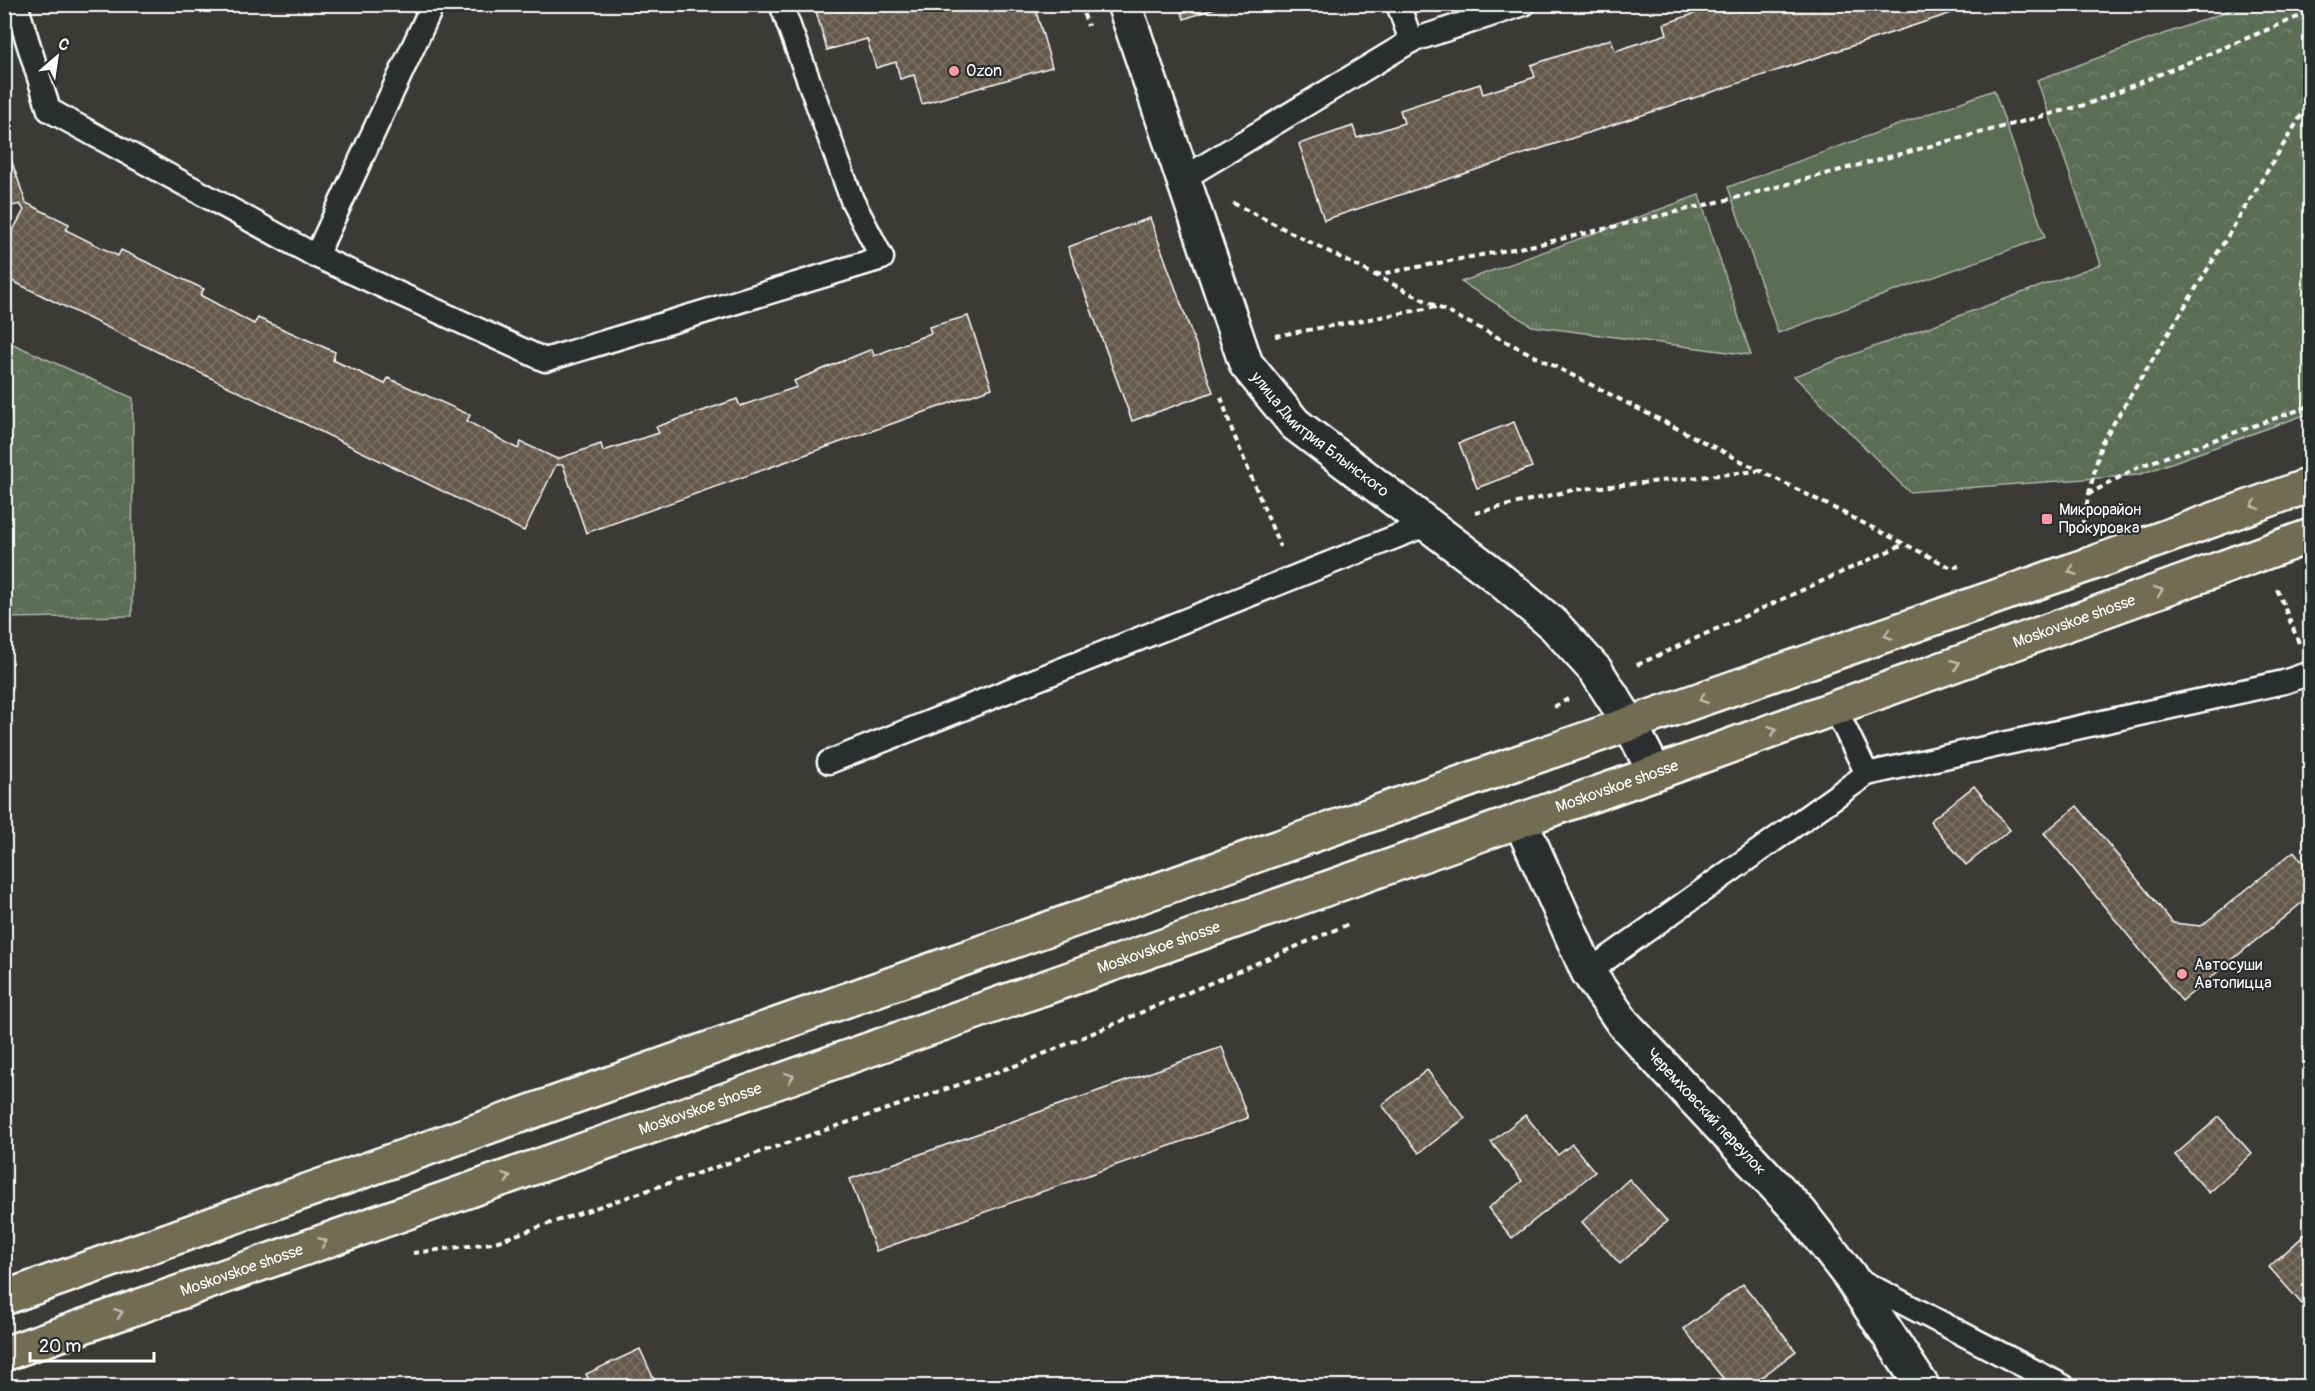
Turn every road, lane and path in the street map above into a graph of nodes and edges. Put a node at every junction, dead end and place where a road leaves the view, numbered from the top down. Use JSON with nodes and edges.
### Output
{"nodes":[{"id":1,"x":16,"y":4,"type":"edge"},
{"id":2,"x":434,"y":4,"type":"edge"},
{"id":3,"x":781,"y":4,"type":"edge"},
{"id":4,"x":1124,"y":4,"type":"edge"},
{"id":5,"x":1398,"y":4,"type":"edge"},
{"id":6,"x":1524,"y":4,"type":"edge"},
{"id":7,"x":2310,"y":12,"type":"edge"},
{"id":8,"x":1411,"y":41,"type":"junction"},
{"id":9,"x":2310,"y":102,"type":"edge"},
{"id":10,"x":1184,"y":178,"type":"junction"},
{"id":11,"x":316,"y":256,"type":"junction"},
{"id":12,"x":1374,"y":275,"type":"junction"},
{"id":13,"x":1437,"y":307,"type":"junction"},
{"id":14,"x":1239,"y":342,"type":"junction"},
{"id":15,"x":2310,"y":406,"type":"edge"},
{"id":16,"x":1761,"y":471,"type":"junction"},
{"id":17,"x":2310,"y":485,"type":"edge"},
{"id":18,"x":2089,"y":494,"type":"junction"},
{"id":19,"x":1428,"y":524,"type":"junction"},
{"id":20,"x":2310,"y":536,"type":"edge"},
{"id":21,"x":2096,"y":562,"type":"junction"},
{"id":22,"x":1962,"y":565,"type":"dead end"},
{"id":23,"x":2275,"y":584,"type":"dead end"},
{"id":24,"x":2302,"y":650,"type":"dead end"},
{"id":25,"x":2310,"y":673,"type":"edge"},
{"id":26,"x":1835,"y":708,"type":"junction"},
{"id":27,"x":1630,"y":724,"type":"junction"},
{"id":28,"x":829,"y":762,"type":"dead end"},
{"id":29,"x":1655,"y":773,"type":"junction"},
{"id":30,"x":1867,"y":774,"type":"junction"},
{"id":31,"x":1520,"y":820,"type":"junction"},
{"id":32,"x":1588,"y":972,"type":"junction"},
{"id":33,"x":1849,"y":1275,"type":"junction"},
{"id":34,"x":4,"y":1298,"type":"edge"},
{"id":35,"x":4,"y":1354,"type":"edge"},
{"id":36,"x":1922,"y":1386,"type":"edge"},
{"id":37,"x":2062,"y":1386,"type":"edge"}],
"edges":[{"from":1,"to":11,"type":"lane"},
{"from":2,"to":11,"type":"lane"},
{"from":3,"to":11,"type":"lane"},
{"from":4,"to":10,"type":"street","name":"улица Дмитрия Блынского"},
{"from":5,"to":8,"type":"lane"},
{"from":6,"to":8,"type":"lane"},
{"from":7,"to":12,"type":"path"},
{"from":8,"to":10,"type":"lane"},
{"from":9,"to":18,"type":"path"},
{"from":10,"to":12,"type":"path"},
{"from":10,"to":14,"type":"street","name":"улица Дмитрия Блынского"},
{"from":12,"to":13,"type":"path"},
{"from":13,"to":14,"type":"path"},
{"from":13,"to":16,"type":"path"},
{"from":14,"to":19,"type":"street","name":"улица Дмитрия Блынского"},
{"from":15,"to":18,"type":"path"},
{"from":16,"to":19,"type":"path"},
{"from":16,"to":22,"type":"path"},
{"from":17,"to":21,"type":"main road","one_way":true},
{"from":18,"to":21,"type":"path"},
{"from":19,"to":27,"type":"street","name":"улица Дмитрия Блынского"},
{"from":19,"to":28,"type":"lane"},
{"from":26,"to":20,"type":"main road","name":"Moskovskoe shosse","one_way":true},
{"from":21,"to":27,"type":"main road","one_way":true},
{"from":23,"to":24,"type":"path"},
{"from":25,"to":30,"type":"lane"},
{"from":29,"to":26,"type":"main road","name":"Moskovskoe shosse","one_way":true},
{"from":26,"to":30,"type":"lane"},
{"from":27,"to":29,"type":"street","name":"улица Дмитрия Блынского"},
{"from":27,"to":34,"type":"main road"},
{"from":29,"to":31,"type":"main road","name":"Moskovskoe shosse"},
{"from":30,"to":32,"type":"lane"},
{"from":31,"to":32,"type":"street","name":"Черемховский переулок"},
{"from":35,"to":31,"type":"main road","name":"Moskovskoe shosse","one_way":true},
{"from":32,"to":33,"type":"street","name":"Черемховский переулок"},
{"from":33,"to":36,"type":"street","name":"Черемховский переулок"},
{"from":33,"to":37,"type":"lane"}]}
